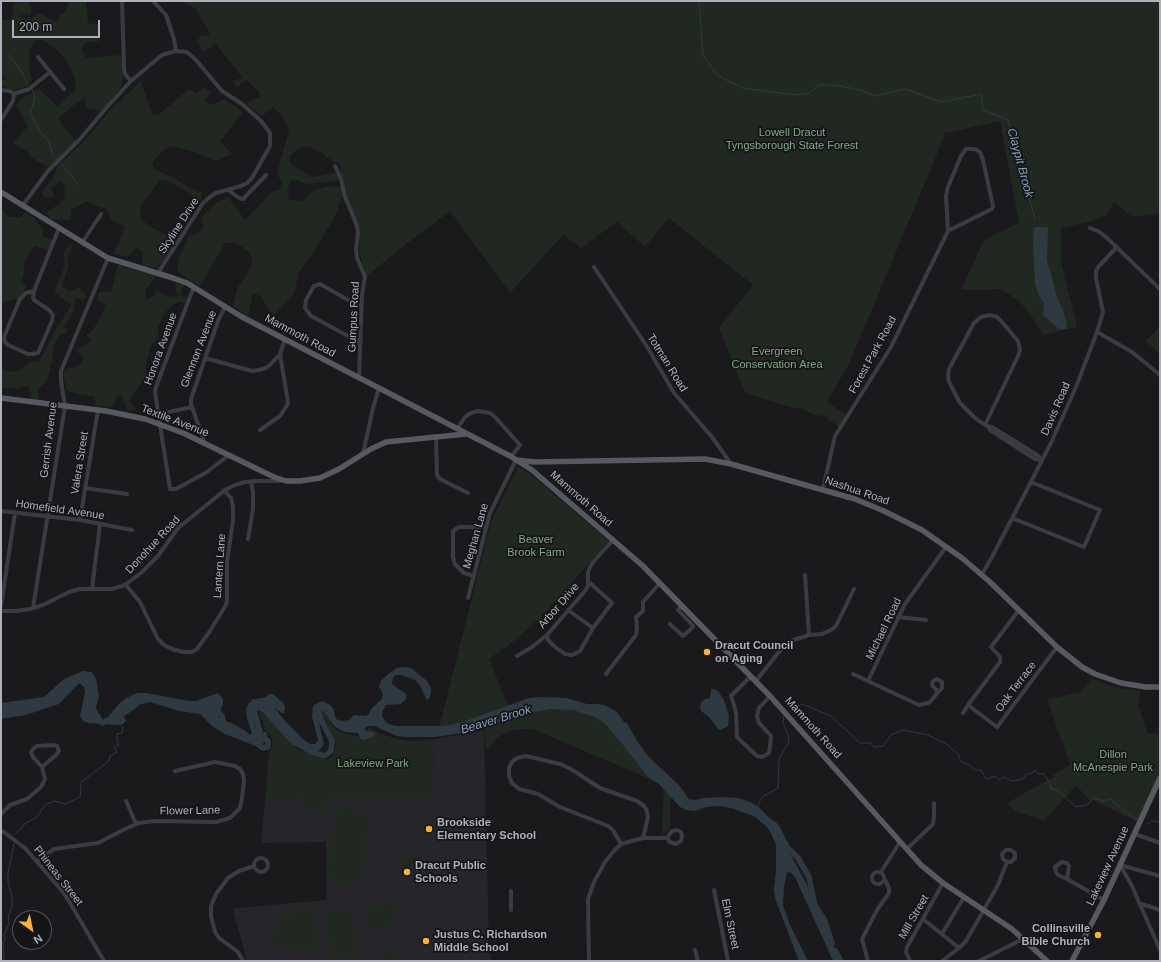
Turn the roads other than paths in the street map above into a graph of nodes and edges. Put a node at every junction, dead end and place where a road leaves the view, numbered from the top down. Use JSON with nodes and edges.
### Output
{"nodes":[{"id":1,"x":122,"y":1,"type":"edge"},
{"id":2,"x":153,"y":1,"type":"edge"},
{"id":3,"x":176,"y":51,"type":"junction"},
{"id":4,"x":38,"y":57,"type":"dead end"},
{"id":5,"x":50,"y":72,"type":"junction"},
{"id":6,"x":131,"y":81,"type":"junction"},
{"id":7,"x":64,"y":89,"type":"dead end"},
{"id":8,"x":1,"y":90,"type":"edge"},
{"id":9,"x":14,"y":94,"type":"junction"},
{"id":10,"x":1,"y":120,"type":"edge"},
{"id":11,"x":335,"y":166,"type":"dead end"},
{"id":12,"x":266,"y":175,"type":"dead end"},
{"id":13,"x":228,"y":190,"type":"junction"},
{"id":14,"x":1,"y":192,"type":"edge"},
{"id":15,"x":23,"y":206,"type":"junction"},
{"id":16,"x":101,"y":214,"type":"dead end"},
{"id":17,"x":60,"y":228,"type":"junction"},
{"id":18,"x":1090,"y":228,"type":"dead end"},
{"id":19,"x":948,"y":231,"type":"junction"},
{"id":20,"x":82,"y":243,"type":"junction"},
{"id":21,"x":1116,"y":247,"type":"junction"},
{"id":22,"x":108,"y":258,"type":"junction"},
{"id":23,"x":594,"y":267,"type":"dead end"},
{"id":24,"x":158,"y":273,"type":"junction"},
{"id":25,"x":194,"y":287,"type":"junction"},
{"id":26,"x":1160,"y":289,"type":"edge"},
{"id":27,"x":34,"y":291,"type":"junction"},
{"id":28,"x":225,"y":307,"type":"junction"},
{"id":29,"x":362,"y":308,"type":"junction"},
{"id":30,"x":1097,"y":332,"type":"junction"},
{"id":31,"x":285,"y":339,"type":"junction"},
{"id":32,"x":361,"y":343,"type":"junction"},
{"id":33,"x":280,"y":354,"type":"junction"},
{"id":34,"x":205,"y":358,"type":"junction"},
{"id":35,"x":1160,"y":375,"type":"edge"},
{"id":36,"x":360,"y":378,"type":"junction"},
{"id":37,"x":379,"y":388,"type":"junction"},
{"id":38,"x":1,"y":398,"type":"edge"},
{"id":39,"x":65,"y":406,"type":"junction"},
{"id":40,"x":192,"y":408,"type":"junction"},
{"id":41,"x":98,"y":410,"type":"junction"},
{"id":42,"x":159,"y":414,"type":"junction"},
{"id":43,"x":160,"y":424,"type":"junction"},
{"id":44,"x":450,"y":425,"type":"junction"},
{"id":45,"x":986,"y":426,"type":"junction"},
{"id":46,"x":457,"y":429,"type":"junction"},
{"id":47,"x":260,"y":430,"type":"dead end"},
{"id":48,"x":467,"y":434,"type":"junction"},
{"id":49,"x":452,"y":435,"type":"junction"},
{"id":50,"x":436,"y":437,"type":"junction"},
{"id":51,"x":205,"y":444,"type":"junction"},
{"id":52,"x":363,"y":454,"type":"junction"},
{"id":53,"x":229,"y":455,"type":"junction"},
{"id":54,"x":514,"y":459,"type":"junction"},
{"id":55,"x":1042,"y":460,"type":"junction"},
{"id":56,"x":732,"y":464,"type":"junction"},
{"id":57,"x":252,"y":481,"type":"junction"},
{"id":58,"x":286,"y":481,"type":"junction"},
{"id":59,"x":1031,"y":482,"type":"junction"},
{"id":60,"x":85,"y":488,"type":"junction"},
{"id":61,"x":823,"y":489,"type":"junction"},
{"id":62,"x":224,"y":490,"type":"junction"},
{"id":63,"x":468,"y":493,"type":"dead end"},
{"id":64,"x":127,"y":494,"type":"dead end"},
{"id":65,"x":1,"y":511,"type":"edge"},
{"id":66,"x":15,"y":513,"type":"junction"},
{"id":67,"x":48,"y":516,"type":"junction"},
{"id":68,"x":1012,"y":518,"type":"junction"},
{"id":69,"x":80,"y":520,"type":"junction"},
{"id":70,"x":100,"y":524,"type":"junction"},
{"id":71,"x":486,"y":527,"type":"junction"},
{"id":72,"x":132,"y":530,"type":"dead end"},
{"id":73,"x":248,"y":539,"type":"dead end"},
{"id":74,"x":613,"y":540,"type":"junction"},
{"id":75,"x":946,"y":547,"type":"junction"},
{"id":76,"x":982,"y":574,"type":"junction"},
{"id":77,"x":805,"y":575,"type":"dead end"},
{"id":78,"x":474,"y":576,"type":"junction"},
{"id":79,"x":589,"y":582,"type":"junction"},
{"id":80,"x":660,"y":583,"type":"junction"},
{"id":81,"x":126,"y":585,"type":"junction"},
{"id":82,"x":92,"y":588,"type":"junction"},
{"id":83,"x":854,"y":589,"type":"dead end"},
{"id":84,"x":468,"y":598,"type":"dead end"},
{"id":85,"x":682,"y":605,"type":"junction"},
{"id":86,"x":1,"y":606,"type":"edge"},
{"id":87,"x":33,"y":608,"type":"junction"},
{"id":88,"x":568,"y":610,"type":"junction"},
{"id":89,"x":1019,"y":610,"type":"junction"},
{"id":90,"x":1,"y":611,"type":"edge"},
{"id":91,"x":898,"y":617,"type":"junction"},
{"id":92,"x":926,"y":620,"type":"dead end"},
{"id":93,"x":670,"y":624,"type":"dead end"},
{"id":94,"x":593,"y":628,"type":"junction"},
{"id":95,"x":547,"y":635,"type":"junction"},
{"id":96,"x":809,"y":635,"type":"junction"},
{"id":97,"x":1057,"y":647,"type":"junction"},
{"id":98,"x":517,"y":656,"type":"dead end"},
{"id":99,"x":606,"y":674,"type":"dead end"},
{"id":100,"x":853,"y":674,"type":"dead end"},
{"id":101,"x":753,"y":679,"type":"junction"},
{"id":102,"x":868,"y":681,"type":"junction"},
{"id":103,"x":1160,"y":687,"type":"edge"},
{"id":104,"x":938,"y":692,"type":"dead end"},
{"id":105,"x":770,"y":696,"type":"junction"},
{"id":106,"x":968,"y":705,"type":"junction"},
{"id":107,"x":963,"y":713,"type":"dead end"},
{"id":108,"x":42,"y":767,"type":"junction"},
{"id":109,"x":175,"y":771,"type":"dead end"},
{"id":110,"x":1160,"y":778,"type":"edge"},
{"id":111,"x":126,"y":802,"type":"dead end"},
{"id":112,"x":934,"y":803,"type":"dead end"},
{"id":113,"x":1,"y":814,"type":"edge"},
{"id":114,"x":136,"y":824,"type":"junction"},
{"id":115,"x":1,"y":830,"type":"edge"},
{"id":116,"x":1135,"y":834,"type":"junction"},
{"id":117,"x":643,"y":838,"type":"junction"},
{"id":118,"x":667,"y":838,"type":"dead end"},
{"id":119,"x":900,"y":842,"type":"junction"},
{"id":120,"x":1160,"y":843,"type":"edge"},
{"id":121,"x":622,"y":844,"type":"junction"},
{"id":122,"x":907,"y":849,"type":"junction"},
{"id":123,"x":36,"y":861,"type":"junction"},
{"id":124,"x":1006,"y":862,"type":"dead end"},
{"id":125,"x":1120,"y":865,"type":"junction"},
{"id":126,"x":254,"y":866,"type":"dead end"},
{"id":127,"x":881,"y":872,"type":"junction"},
{"id":128,"x":1160,"y":876,"type":"edge"},
{"id":129,"x":884,"y":878,"type":"junction"},
{"id":130,"x":1067,"y":879,"type":"dead end"},
{"id":131,"x":943,"y":883,"type":"junction"},
{"id":132,"x":714,"y":890,"type":"dead end"},
{"id":133,"x":511,"y":892,"type":"dead end"},
{"id":134,"x":964,"y":897,"type":"junction"},
{"id":135,"x":1104,"y":900,"type":"junction"},
{"id":136,"x":1139,"y":903,"type":"junction"},
{"id":137,"x":511,"y":910,"type":"dead end"},
{"id":138,"x":983,"y":910,"type":"junction"},
{"id":139,"x":1160,"y":910,"type":"edge"},
{"id":140,"x":923,"y":919,"type":"junction"},
{"id":141,"x":942,"y":934,"type":"junction"},
{"id":142,"x":1023,"y":939,"type":"junction"},
{"id":143,"x":1159,"y":944,"type":"edge"},
{"id":144,"x":959,"y":948,"type":"junction"},
{"id":145,"x":695,"y":950,"type":"dead end"},
{"id":146,"x":1160,"y":950,"type":"edge"},
{"id":147,"x":104,"y":961,"type":"edge"},
{"id":148,"x":243,"y":961,"type":"edge"},
{"id":149,"x":589,"y":961,"type":"edge"},
{"id":150,"x":698,"y":961,"type":"edge"},
{"id":151,"x":728,"y":961,"type":"edge"},
{"id":152,"x":868,"y":961,"type":"edge"},
{"id":153,"x":910,"y":961,"type":"edge"},
{"id":154,"x":943,"y":961,"type":"edge"},
{"id":155,"x":979,"y":961,"type":"edge"},
{"id":156,"x":1048,"y":961,"type":"edge"},
{"id":157,"x":1072,"y":961,"type":"edge"}],
"edges":[{"from":1,"to":6,"type":"street"},
{"from":2,"to":3,"type":"street"},
{"from":3,"to":6,"type":"street"},
{"from":3,"to":13,"type":"street","name":"Skyline Drive"},
{"from":4,"to":5,"type":"street"},
{"from":5,"to":7,"type":"street"},
{"from":5,"to":9,"type":"street"},
{"from":6,"to":15,"type":"street"},
{"from":8,"to":9,"type":"street"},
{"from":9,"to":10,"type":"street"},
{"from":11,"to":29,"type":"street","name":"Gumpus Road"},
{"from":12,"to":13,"type":"street"},
{"from":13,"to":24,"type":"street","name":"Skyline Drive"},
{"from":14,"to":15,"type":"main road","name":"Mammoth Road"},
{"from":15,"to":17,"type":"main road","name":"Mammoth Road"},
{"from":16,"to":20,"type":"street"},
{"from":17,"to":20,"type":"main road","name":"Mammoth Road"},
{"from":17,"to":27,"type":"street"},
{"from":18,"to":21,"type":"street"},
{"from":19,"to":19,"type":"street"},
{"from":19,"to":61,"type":"street","name":"Forest Park Road"},
{"from":20,"to":22,"type":"main road","name":"Mammoth Road"},
{"from":21,"to":26,"type":"street"},
{"from":21,"to":30,"type":"street","name":"Davis Road"},
{"from":22,"to":24,"type":"main road","name":"Mammoth Road"},
{"from":22,"to":39,"type":"street","name":"Gerrish Avenue"},
{"from":23,"to":56,"type":"street","name":"Totman Road"},
{"from":24,"to":25,"type":"main road","name":"Mammoth Road"},
{"from":25,"to":28,"type":"main road","name":"Mammoth Road"},
{"from":25,"to":42,"type":"street","name":"Honora Avenue"},
{"from":27,"to":27,"type":"street"},
{"from":28,"to":31,"type":"main road","name":"Mammoth Road"},
{"from":28,"to":34,"type":"street","name":"Glennon Avenue"},
{"from":29,"to":32,"type":"street","name":"Gumpus Road"},
{"from":29,"to":32,"type":"street"},
{"from":30,"to":35,"type":"street"},
{"from":30,"to":55,"type":"street","name":"Davis Road"},
{"from":31,"to":33,"type":"street"},
{"from":31,"to":36,"type":"main road","name":"Mammoth Road"},
{"from":32,"to":36,"type":"street","name":"Gumpus Road"},
{"from":33,"to":34,"type":"street"},
{"from":33,"to":47,"type":"street"},
{"from":34,"to":40,"type":"street","name":"Glennon Avenue"},
{"from":36,"to":37,"type":"main road","name":"Mammoth Road"},
{"from":37,"to":44,"type":"main road","name":"Mammoth Road"},
{"from":37,"to":52,"type":"street"},
{"from":38,"to":39,"type":"main road","name":"Textile Avenue"},
{"from":39,"to":41,"type":"main road","name":"Textile Avenue"},
{"from":39,"to":67,"type":"street","name":"Gerrish Avenue"},
{"from":40,"to":42,"type":"street"},
{"from":40,"to":51,"type":"street","name":"Glennon Avenue"},
{"from":41,"to":43,"type":"main road","name":"Textile Avenue"},
{"from":41,"to":60,"type":"street","name":"Valera Street"},
{"from":42,"to":43,"type":"street","name":"Honora Avenue"},
{"from":43,"to":51,"type":"main road","name":"Textile Avenue"},
{"from":43,"to":53,"type":"street","name":"Honora Avenue"},
{"from":44,"to":46,"type":"main road","name":"Mammoth Road"},
{"from":44,"to":49,"type":"main road"},
{"from":45,"to":45,"type":"street"},
{"from":45,"to":55,"type":"street"},
{"from":46,"to":48,"type":"main road","name":"Mammoth Road"},
{"from":46,"to":54,"type":"street","name":"Meghan Lane"},
{"from":48,"to":49,"type":"main road"},
{"from":48,"to":54,"type":"main road","name":"Mammoth Road"},
{"from":49,"to":50,"type":"main road"},
{"from":50,"to":52,"type":"main road"},
{"from":50,"to":63,"type":"street"},
{"from":51,"to":53,"type":"main road","name":"Textile Avenue"},
{"from":52,"to":58,"type":"main road"},
{"from":53,"to":58,"type":"main road","name":"Textile Avenue"},
{"from":54,"to":56,"type":"main road","name":"Nashua Road"},
{"from":54,"to":71,"type":"street","name":"Meghan Lane"},
{"from":54,"to":74,"type":"main road","name":"Mammoth Road"},
{"from":55,"to":59,"type":"street","name":"Davis Road"},
{"from":56,"to":61,"type":"main road","name":"Nashua Road"},
{"from":57,"to":58,"type":"street","name":"Donohue Road"},
{"from":57,"to":62,"type":"street","name":"Donohue Road"},
{"from":57,"to":73,"type":"street"},
{"from":59,"to":68,"type":"street","name":"Davis Road"},
{"from":59,"to":68,"type":"street"},
{"from":60,"to":64,"type":"street"},
{"from":60,"to":69,"type":"street","name":"Valera Street"},
{"from":61,"to":75,"type":"main road","name":"Nashua Road"},
{"from":62,"to":81,"type":"street","name":"Donohue Road"},
{"from":62,"to":81,"type":"street","name":"Lantern Lane"},
{"from":65,"to":66,"type":"street","name":"Homefield Avenue"},
{"from":66,"to":67,"type":"street","name":"Homefield Avenue"},
{"from":66,"to":86,"type":"street"},
{"from":67,"to":69,"type":"street","name":"Homefield Avenue"},
{"from":67,"to":87,"type":"street","name":"Gerrish Avenue"},
{"from":68,"to":76,"type":"street","name":"Davis Road"},
{"from":69,"to":70,"type":"street","name":"Homefield Avenue"},
{"from":70,"to":72,"type":"street","name":"Homefield Avenue"},
{"from":70,"to":82,"type":"street"},
{"from":71,"to":78,"type":"street","name":"Meghan Lane"},
{"from":71,"to":78,"type":"street"},
{"from":74,"to":79,"type":"street","name":"Arbor Drive"},
{"from":74,"to":80,"type":"main road","name":"Mammoth Road"},
{"from":75,"to":76,"type":"main road","name":"Nashua Road"},
{"from":75,"to":91,"type":"street","name":"Michael Road"},
{"from":76,"to":89,"type":"main road","name":"Nashua Road"},
{"from":77,"to":96,"type":"street"},
{"from":78,"to":84,"type":"street","name":"Meghan Lane"},
{"from":79,"to":88,"type":"street","name":"Arbor Drive"},
{"from":79,"to":94,"type":"street"},
{"from":80,"to":85,"type":"main road","name":"Mammoth Road"},
{"from":80,"to":99,"type":"street"},
{"from":81,"to":82,"type":"street","name":"Donohue Road"},
{"from":82,"to":87,"type":"street","name":"Donohue Road"},
{"from":83,"to":96,"type":"street"},
{"from":85,"to":93,"type":"street"},
{"from":85,"to":101,"type":"main road","name":"Mammoth Road"},
{"from":87,"to":90,"type":"street","name":"Donohue Road"},
{"from":88,"to":94,"type":"street"},
{"from":88,"to":95,"type":"street","name":"Arbor Drive"},
{"from":89,"to":97,"type":"main road","name":"Nashua Road"},
{"from":89,"to":106,"type":"street"},
{"from":91,"to":92,"type":"street"},
{"from":91,"to":102,"type":"street","name":"Michael Road"},
{"from":94,"to":95,"type":"street"},
{"from":95,"to":98,"type":"street","name":"Arbor Drive"},
{"from":96,"to":101,"type":"street"},
{"from":97,"to":103,"type":"main road","name":"Nashua Road"},
{"from":97,"to":106,"type":"street","name":"Oak Terrace"},
{"from":100,"to":102,"type":"street"},
{"from":101,"to":105,"type":"main road","name":"Mammoth Road"},
{"from":101,"to":105,"type":"street"},
{"from":102,"to":104,"type":"street"},
{"from":105,"to":119,"type":"main road","name":"Mammoth Road"},
{"from":106,"to":107,"type":"street"},
{"from":108,"to":108,"type":"street"},
{"from":108,"to":113,"type":"street"},
{"from":109,"to":114,"type":"street","name":"Flower Lane"},
{"from":110,"to":116,"type":"main road","name":"Lakeview Avenue"},
{"from":111,"to":114,"type":"street"},
{"from":112,"to":122,"type":"street"},
{"from":114,"to":123,"type":"street","name":"Flower Lane"},
{"from":115,"to":123,"type":"street","name":"Phineas Street"},
{"from":116,"to":120,"type":"street"},
{"from":116,"to":125,"type":"main road","name":"Lakeview Avenue"},
{"from":117,"to":118,"type":"street"},
{"from":117,"to":121,"type":"street"},
{"from":117,"to":121,"type":"street"},
{"from":119,"to":122,"type":"main road","name":"Mammoth Road"},
{"from":119,"to":127,"type":"street"},
{"from":121,"to":149,"type":"street"},
{"from":122,"to":131,"type":"main road","name":"Mammoth Road"},
{"from":123,"to":147,"type":"street","name":"Phineas Street"},
{"from":124,"to":138,"type":"street"},
{"from":125,"to":128,"type":"street"},
{"from":125,"to":135,"type":"main road","name":"Lakeview Avenue"},
{"from":125,"to":136,"type":"street"},
{"from":126,"to":148,"type":"street"},
{"from":127,"to":129,"type":"street"},
{"from":127,"to":129,"type":"street"},
{"from":129,"to":152,"type":"street"},
{"from":130,"to":135,"type":"street"},
{"from":131,"to":134,"type":"main road","name":"Mammoth Road"},
{"from":131,"to":140,"type":"street","name":"Mill Street"},
{"from":132,"to":151,"type":"street","name":"Elm Street"},
{"from":133,"to":137,"type":"street"},
{"from":134,"to":138,"type":"main road","name":"Mammoth Road"},
{"from":134,"to":141,"type":"street"},
{"from":135,"to":157,"type":"main road","name":"Lakeview Avenue"},
{"from":136,"to":139,"type":"street"},
{"from":136,"to":143,"type":"street"},
{"from":138,"to":142,"type":"main road","name":"Mammoth Road"},
{"from":138,"to":144,"type":"street"},
{"from":140,"to":141,"type":"street"},
{"from":140,"to":153,"type":"street","name":"Mill Street"},
{"from":141,"to":144,"type":"street"},
{"from":142,"to":155,"type":"street"},
{"from":142,"to":156,"type":"main road","name":"Mammoth Road"},
{"from":143,"to":146,"type":"street"},
{"from":144,"to":154,"type":"street"},
{"from":145,"to":150,"type":"street"}]}
